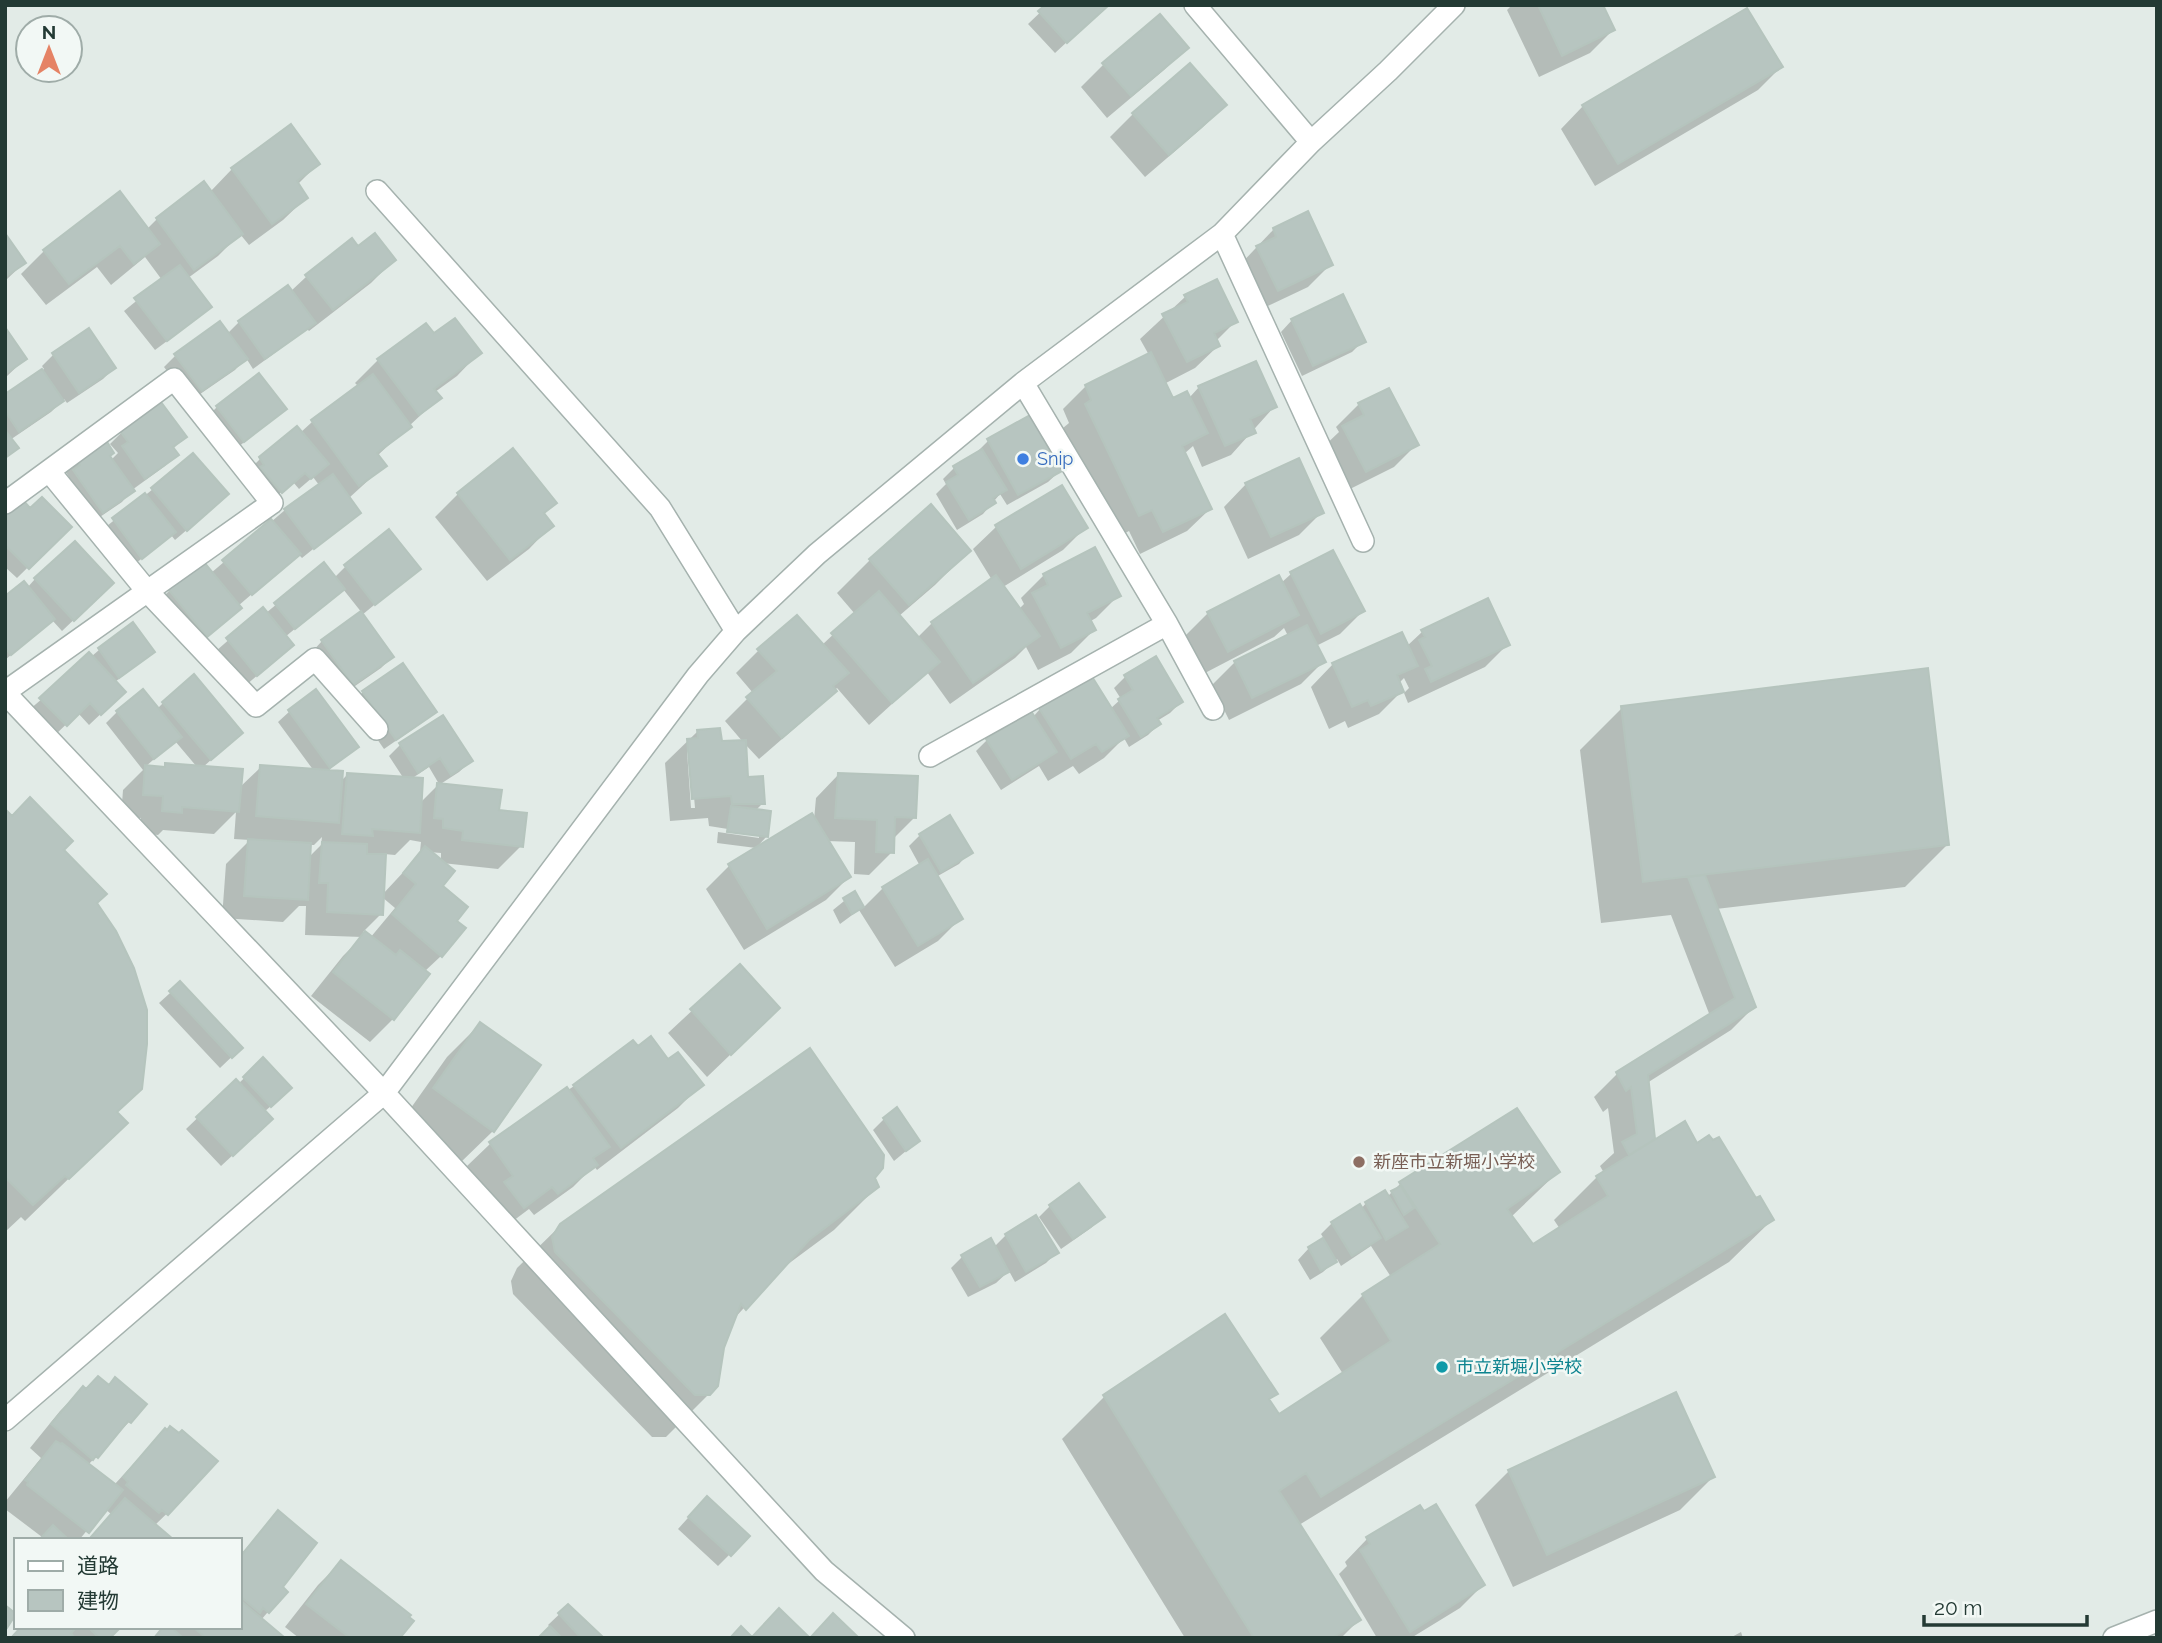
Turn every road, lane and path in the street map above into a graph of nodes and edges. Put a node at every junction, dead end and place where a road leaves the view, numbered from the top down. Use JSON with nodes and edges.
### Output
{"nodes":[{"id":1,"x":1195,"y":5,"type":"edge"},
{"id":2,"x":1454,"y":5,"type":"edge"},
{"id":3,"x":1311,"y":142,"type":"junction"},
{"id":4,"x":377,"y":191,"type":"dead end"},
{"id":5,"x":1222,"y":234,"type":"junction"},
{"id":6,"x":1023,"y":383,"type":"junction"},
{"id":7,"x":49,"y":471,"type":"junction"},
{"id":8,"x":5,"y":503,"type":"edge"},
{"id":9,"x":1363,"y":541,"type":"dead end"},
{"id":10,"x":147,"y":591,"type":"junction"},
{"id":11,"x":1167,"y":624,"type":"junction"},
{"id":12,"x":736,"y":631,"type":"junction"},
{"id":13,"x":5,"y":693,"type":"edge"},
{"id":14,"x":1213,"y":709,"type":"dead end"},
{"id":15,"x":377,"y":729,"type":"dead end"},
{"id":16,"x":930,"y":756,"type":"dead end"},
{"id":17,"x":384,"y":1093,"type":"junction"},
{"id":18,"x":5,"y":1420,"type":"edge"},
{"id":19,"x":2157,"y":1621,"type":"edge"},
{"id":20,"x":904,"y":1638,"type":"edge"},
{"id":21,"x":2114,"y":1638,"type":"edge"}],
"edges":[{"from":1,"to":3,"type":"street"},
{"from":2,"to":3,"type":"street"},
{"from":3,"to":5,"type":"street"},
{"from":4,"to":12,"type":"street"},
{"from":5,"to":6,"type":"street"},
{"from":5,"to":9,"type":"street"},
{"from":6,"to":11,"type":"street"},
{"from":6,"to":12,"type":"street"},
{"from":7,"to":8,"type":"street"},
{"from":7,"to":10,"type":"street"},
{"from":7,"to":10,"type":"street"},
{"from":10,"to":13,"type":"street"},
{"from":10,"to":15,"type":"street"},
{"from":11,"to":14,"type":"street"},
{"from":11,"to":16,"type":"street"},
{"from":12,"to":17,"type":"street"},
{"from":13,"to":17,"type":"street"},
{"from":17,"to":18,"type":"street"},
{"from":17,"to":20,"type":"street"},
{"from":19,"to":21,"type":"street"}]}
